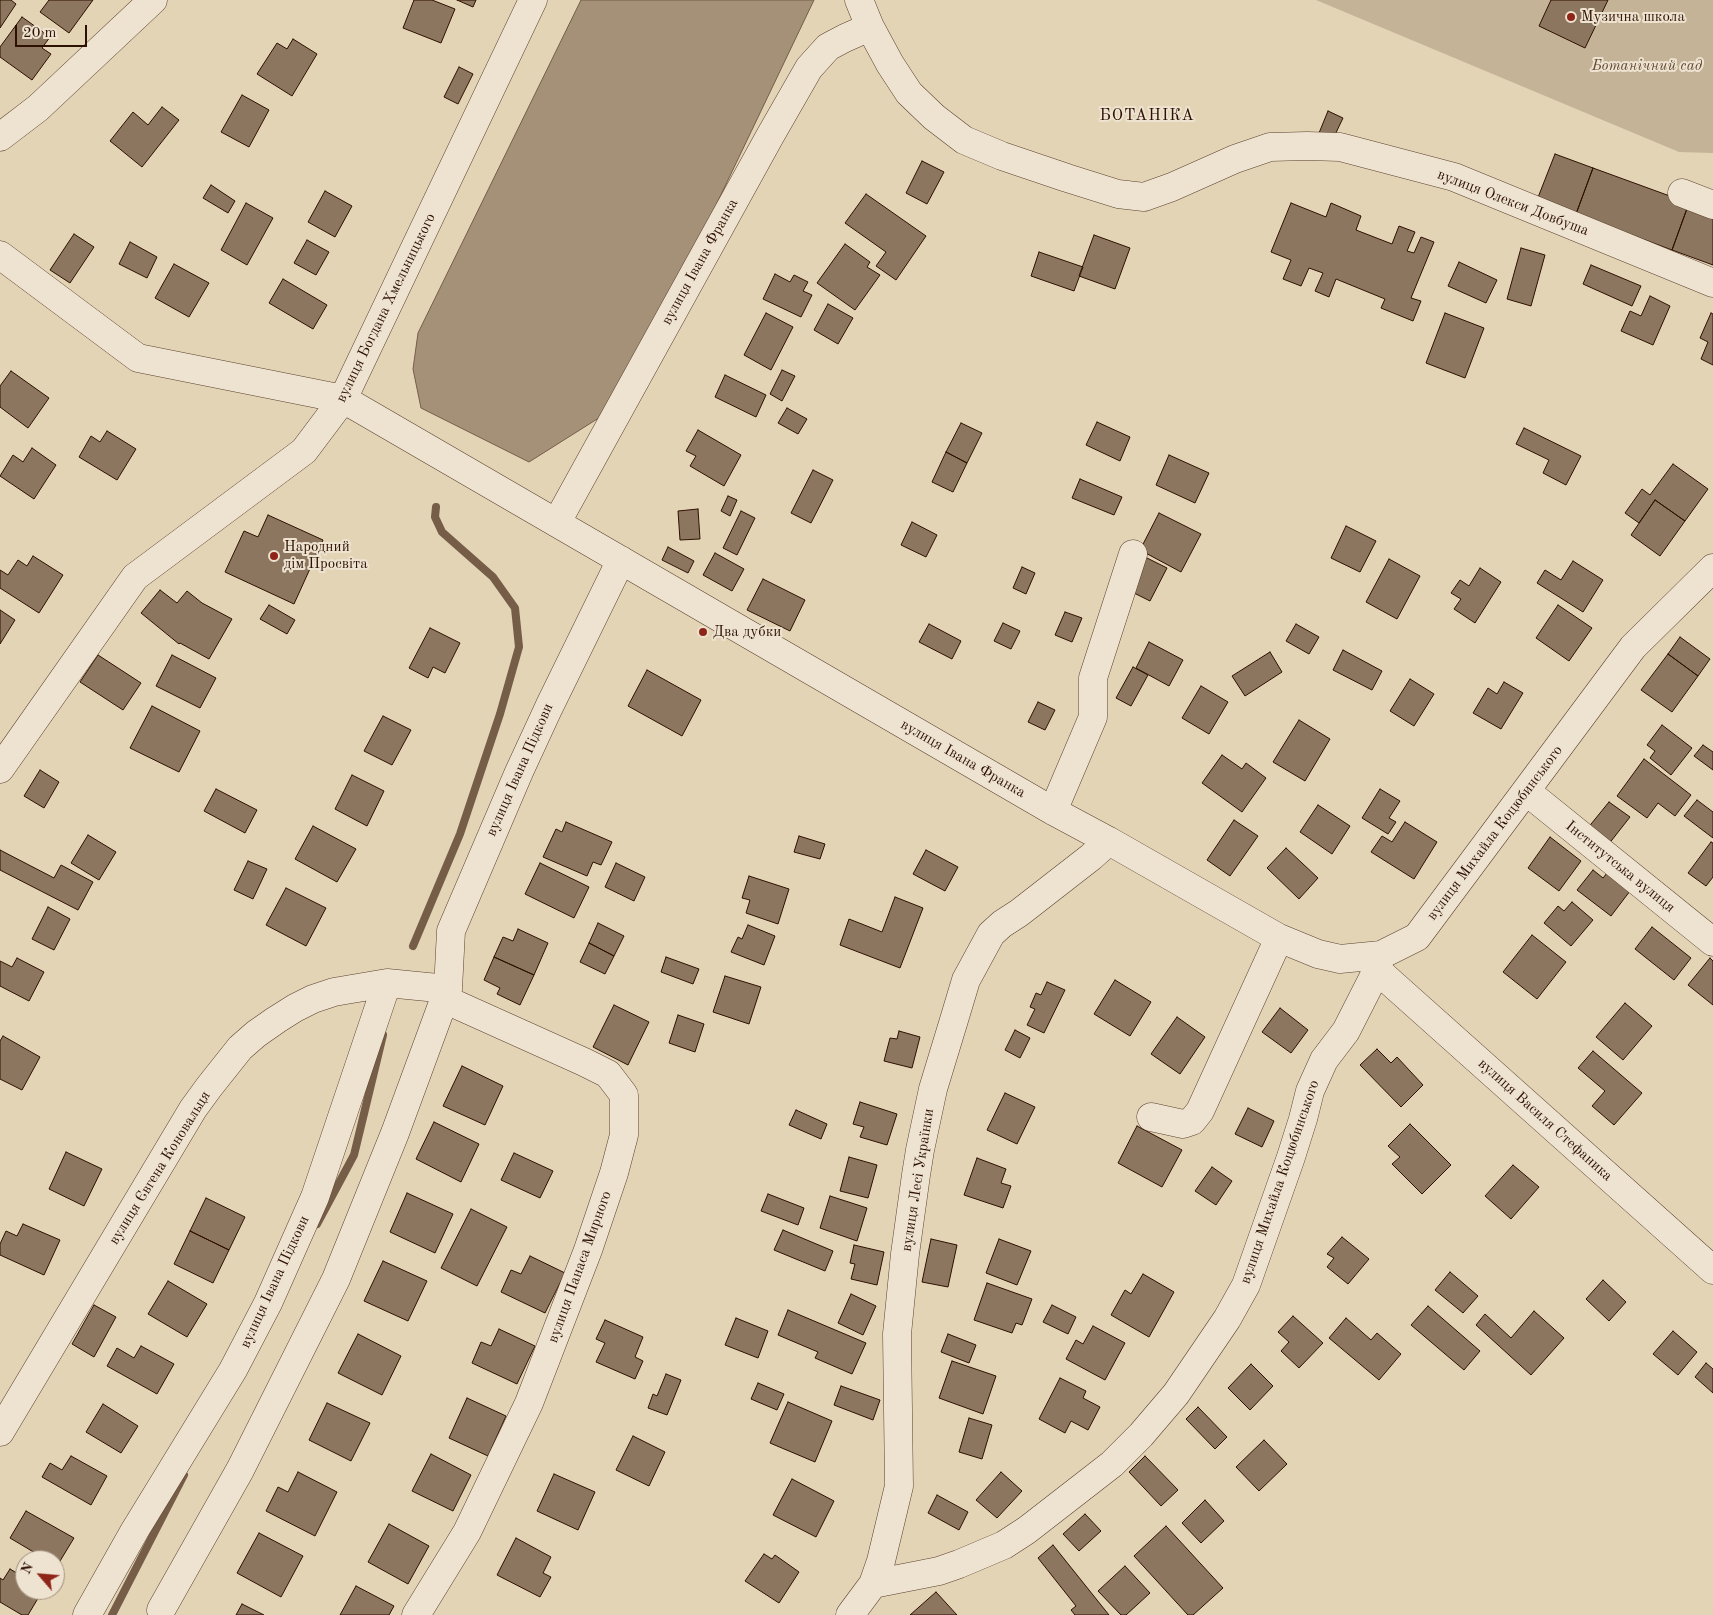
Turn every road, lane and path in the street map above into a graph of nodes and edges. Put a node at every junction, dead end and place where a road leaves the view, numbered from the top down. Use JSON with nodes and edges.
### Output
{"nodes":[{"id":1,"x":153,"y":0,"type":"edge"},
{"id":2,"x":533,"y":0,"type":"edge"},
{"id":3,"x":859,"y":0,"type":"edge"},
{"id":4,"x":870,"y":27,"type":"junction"},
{"id":5,"x":0,"y":137,"type":"edge"},
{"id":6,"x":1682,"y":194,"type":"dead end"},
{"id":7,"x":1713,"y":205,"type":"edge"},
{"id":8,"x":0,"y":255,"type":"edge"},
{"id":9,"x":1713,"y":283,"type":"edge"},
{"id":10,"x":343,"y":399,"type":"junction"},
{"id":11,"x":557,"y":522,"type":"junction"},
{"id":12,"x":1133,"y":554,"type":"dead end"},
{"id":13,"x":621,"y":560,"type":"junction"},
{"id":14,"x":1713,"y":568,"type":"edge"},
{"id":15,"x":0,"y":769,"type":"edge"},
{"id":16,"x":1526,"y":791,"type":"junction"},
{"id":17,"x":1053,"y":812,"type":"junction"},
{"id":18,"x":1109,"y":841,"type":"junction"},
{"id":19,"x":1279,"y":938,"type":"junction"},
{"id":20,"x":1713,"y":942,"type":"edge"},
{"id":21,"x":1379,"y":962,"type":"junction"},
{"id":22,"x":387,"y":983,"type":"junction"},
{"id":23,"x":446,"y":994,"type":"junction"},
{"id":24,"x":1151,"y":1117,"type":"dead end"},
{"id":25,"x":1713,"y":1270,"type":"edge"},
{"id":26,"x":0,"y":1432,"type":"edge"},
{"id":27,"x":873,"y":1584,"type":"junction"},
{"id":28,"x":161,"y":1610,"type":"dead end"},
{"id":29,"x":87,"y":1615,"type":"edge"},
{"id":30,"x":416,"y":1615,"type":"edge"},
{"id":31,"x":850,"y":1615,"type":"edge"}],
"edges":[{"from":1,"to":5,"type":"street"},
{"from":2,"to":10,"type":"street","name":"вулиця Богдана Хмельницького"},
{"from":3,"to":4,"type":"street","name":"вулиця Олекси Довбуша"},
{"from":4,"to":9,"type":"street","name":"вулиця Олекси Довбуша"},
{"from":4,"to":11,"type":"street","name":"вулиця Івана Франка"},
{"from":6,"to":7,"type":"street"},
{"from":8,"to":10,"type":"street","name":"вулиця Івана Франка"},
{"from":10,"to":11,"type":"street","name":"вулиця Івана Франка"},
{"from":10,"to":15,"type":"street","name":"вулиця Богдана Хмельницького"},
{"from":11,"to":13,"type":"street","name":"вулиця Івана Франка"},
{"from":12,"to":17,"type":"street"},
{"from":13,"to":17,"type":"street","name":"вулиця Івана Франка"},
{"from":13,"to":23,"type":"street","name":"вулиця Івана Підкови"},
{"from":14,"to":16,"type":"street","name":"вулиця Михайла Коцюбинського"},
{"from":16,"to":20,"type":"street","name":"Інститутська вулиця"},
{"from":16,"to":21,"type":"street","name":"вулиця Михайла Коцюбинського"},
{"from":17,"to":18,"type":"street","name":"вулиця Івана Франка"},
{"from":18,"to":19,"type":"street","name":"вулиця Івана Франка"},
{"from":18,"to":27,"type":"street","name":"вулиця Лесі Українки"},
{"from":19,"to":21,"type":"street","name":"вулиця Івана Франка"},
{"from":19,"to":24,"type":"street"},
{"from":21,"to":25,"type":"street","name":"вулиця Василя Стефаника"},
{"from":21,"to":27,"type":"street","name":"вулиця Михайла Коцюбинського"},
{"from":22,"to":23,"type":"street"},
{"from":22,"to":26,"type":"street","name":"вулиця Євгена Коновальця"},
{"from":22,"to":29,"type":"street","name":"вулиця Івана Підкови"},
{"from":23,"to":28,"type":"street","name":"вулиця Івана Підкови"},
{"from":23,"to":30,"type":"street","name":"вулиця Панаса Мирного"},
{"from":27,"to":31,"type":"street"}]}
